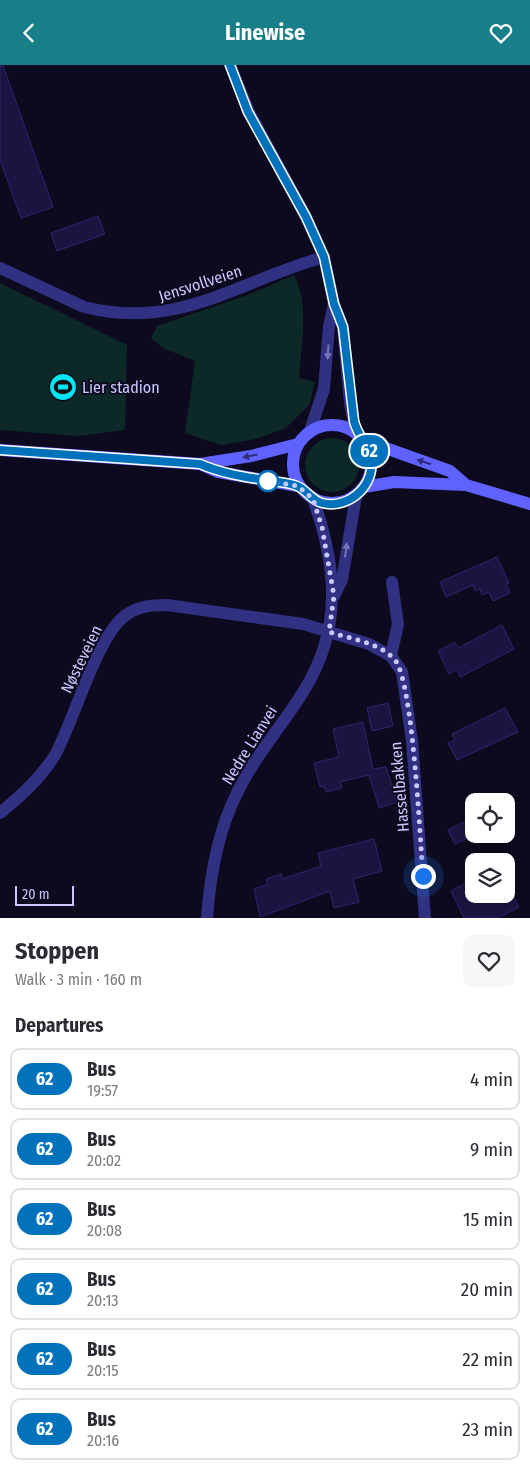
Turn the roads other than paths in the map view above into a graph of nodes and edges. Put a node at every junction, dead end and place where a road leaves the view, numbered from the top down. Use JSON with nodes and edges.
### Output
{"nodes":[{"id":1,"x":230,"y":65,"type":"edge"},
{"id":2,"x":324,"y":257,"type":"junction"},
{"id":3,"x":0,"y":268,"type":"edge"},
{"id":4,"x":334,"y":304,"type":"junction"},
{"id":5,"x":310,"y":431,"type":"junction"},
{"id":6,"x":360,"y":437,"type":"junction"},
{"id":7,"x":298,"y":444,"type":"junction"},
{"id":8,"x":0,"y":450,"type":"edge"},
{"id":9,"x":200,"y":464,"type":"junction"},
{"id":10,"x":466,"y":485,"type":"junction"},
{"id":11,"x":298,"y":486,"type":"junction"},
{"id":12,"x":360,"y":491,"type":"junction"},
{"id":13,"x":313,"y":499,"type":"junction"},
{"id":14,"x":530,"y":504,"type":"edge"},
{"id":15,"x":392,"y":583,"type":"dead end"},
{"id":16,"x":334,"y":596,"type":"junction"},
{"id":17,"x":329,"y":632,"type":"junction"},
{"id":18,"x":392,"y":656,"type":"junction"},
{"id":19,"x":0,"y":813,"type":"edge"},
{"id":20,"x":207,"y":918,"type":"edge"},
{"id":21,"x":426,"y":918,"type":"edge"}],
"edges":[{"from":1,"to":2,"type":"street"},
{"from":2,"to":3,"type":"street","name":"Jensvollveien"},
{"from":2,"to":4,"type":"street"},
{"from":4,"to":5,"type":"street","one_way":true},
{"from":4,"to":6,"type":"street"},
{"from":5,"to":6,"type":"main road"},
{"from":5,"to":7,"type":"main road"},
{"from":10,"to":6,"type":"main road","one_way":true},
{"from":6,"to":12,"type":"main road"},
{"from":7,"to":9,"type":"main road","one_way":true},
{"from":7,"to":11,"type":"main road"},
{"from":8,"to":9,"type":"main road"},
{"from":9,"to":11,"type":"main road"},
{"from":10,"to":12,"type":"main road"},
{"from":10,"to":14,"type":"main road"},
{"from":11,"to":13,"type":"main road"},
{"from":12,"to":13,"type":"main road"},
{"from":16,"to":12,"type":"street","name":"Nedre Lianvei","one_way":true},
{"from":13,"to":16,"type":"street","name":"Nedre Lianvei"},
{"from":15,"to":18,"type":"street"},
{"from":16,"to":17,"type":"street","name":"Nedre Lianvei"},
{"from":17,"to":18,"type":"street"},
{"from":17,"to":19,"type":"street","name":"Nøsteveien"},
{"from":17,"to":20,"type":"street","name":"Nedre Lianvei"},
{"from":18,"to":21,"type":"street","name":"Hasselbakken"}]}
